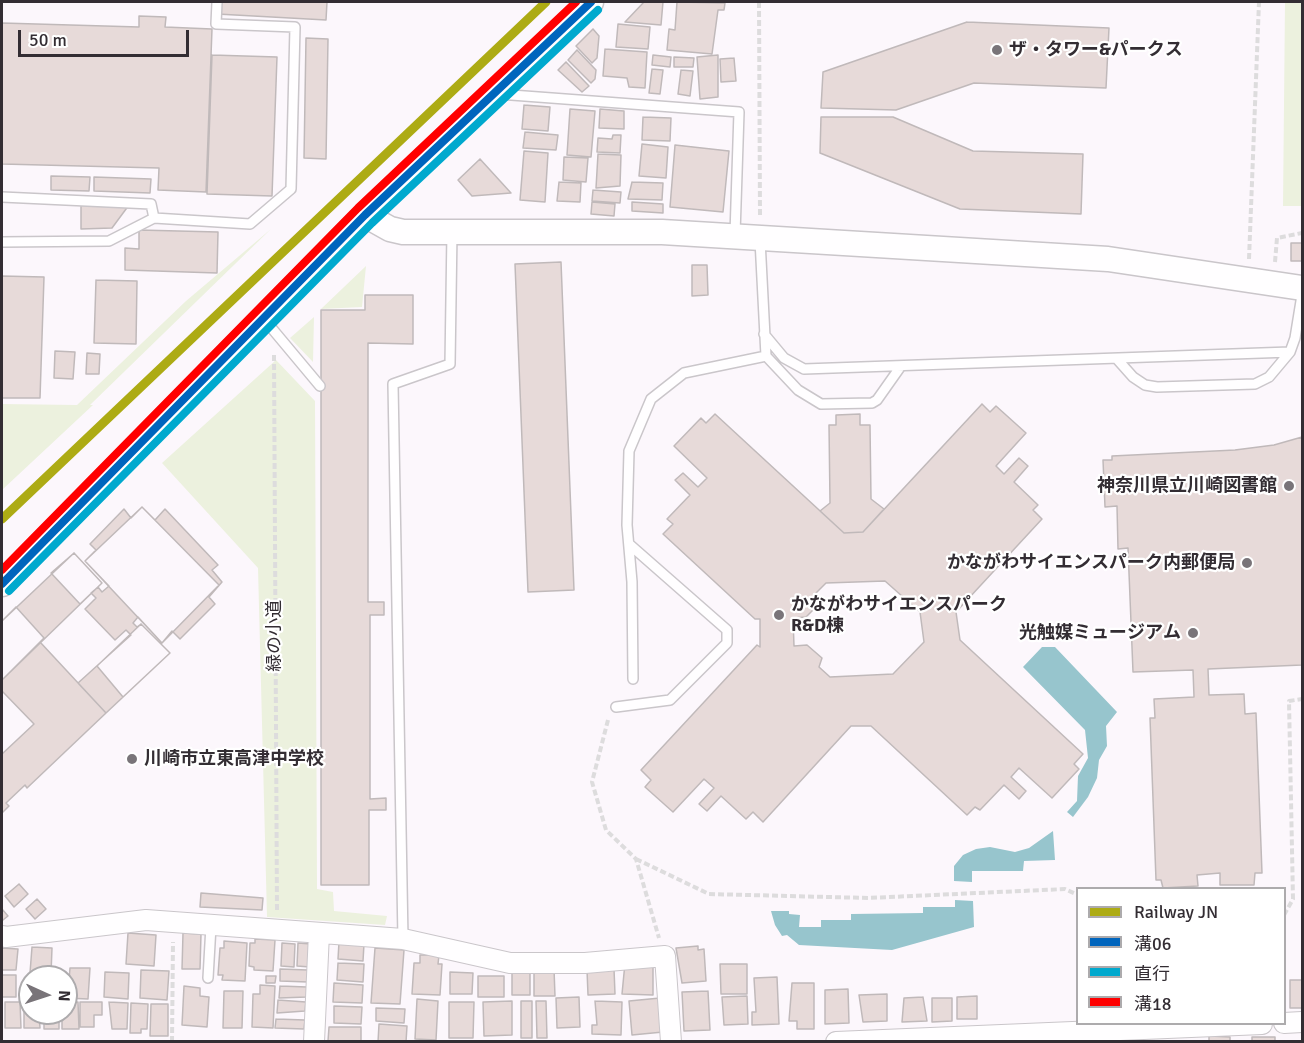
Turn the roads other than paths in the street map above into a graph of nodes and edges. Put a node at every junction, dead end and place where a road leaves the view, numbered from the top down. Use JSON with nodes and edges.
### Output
{"nodes":[{"id":1,"x":217,"y":2,"type":"edge"},
{"id":2,"x":591,"y":2,"type":"edge"},
{"id":3,"x":493,"y":94,"type":"junction"},
{"id":4,"x":2,"y":197,"type":"edge"},
{"id":5,"x":365,"y":215,"type":"junction"},
{"id":6,"x":154,"y":218,"type":"junction"},
{"id":7,"x":452,"y":232,"type":"junction"},
{"id":8,"x":735,"y":236,"type":"junction"},
{"id":9,"x":760,"y":238,"type":"junction"},
{"id":10,"x":2,"y":242,"type":"edge"},
{"id":11,"x":1302,"y":288,"type":"edge"},
{"id":12,"x":1302,"y":295,"type":"edge"},
{"id":13,"x":264,"y":318,"type":"junction"},
{"id":14,"x":764,"y":334,"type":"junction"},
{"id":15,"x":1290,"y":352,"type":"junction"},
{"id":16,"x":766,"y":356,"type":"junction"},
{"id":17,"x":1117,"y":359,"type":"junction"},
{"id":18,"x":901,"y":366,"type":"junction"},
{"id":19,"x":320,"y":386,"type":"dead end"},
{"id":20,"x":629,"y":544,"type":"junction"},
{"id":21,"x":2,"y":584,"type":"edge"},
{"id":22,"x":633,"y":679,"type":"dead end"},
{"id":23,"x":616,"y":706,"type":"road end"},
{"id":24,"x":212,"y":926,"type":"junction"},
{"id":25,"x":319,"y":933,"type":"junction"},
{"id":26,"x":2,"y":936,"type":"edge"},
{"id":27,"x":403,"y":939,"type":"junction"},
{"id":28,"x":208,"y":978,"type":"dead end"},
{"id":29,"x":1302,"y":1022,"type":"edge"},
{"id":30,"x":1286,"y":1023,"type":"edge"},
{"id":31,"x":1248,"y":1025,"type":"edge"},
{"id":32,"x":1186,"y":1034,"type":"edge"},
{"id":33,"x":1054,"y":1036,"type":"edge"},
{"id":34,"x":940,"y":1039,"type":"edge"},
{"id":35,"x":314,"y":1041,"type":"edge"},
{"id":36,"x":671,"y":1041,"type":"edge"},
{"id":37,"x":836,"y":1041,"type":"edge"}],
"edges":[{"from":1,"to":6,"type":"lane"},
{"from":2,"to":3,"type":"street"},
{"from":3,"to":5,"type":"street"},
{"from":3,"to":8,"type":"lane"},
{"from":4,"to":6,"type":"lane"},
{"from":5,"to":7,"type":"street"},
{"from":5,"to":13,"type":"street"},
{"from":6,"to":10,"type":"lane"},
{"from":7,"to":8,"type":"street"},
{"from":7,"to":27,"type":"lane"},
{"from":8,"to":9,"type":"street"},
{"from":9,"to":11,"type":"street"},
{"from":9,"to":14,"type":"lane"},
{"from":12,"to":15,"type":"lane"},
{"from":13,"to":19,"type":"lane"},
{"from":13,"to":21,"type":"street"},
{"from":14,"to":16,"type":"lane"},
{"from":14,"to":18,"type":"lane"},
{"from":15,"to":17,"type":"lane"},
{"from":15,"to":17,"type":"lane"},
{"from":16,"to":18,"type":"lane"},
{"from":16,"to":20,"type":"lane"},
{"from":17,"to":18,"type":"lane"},
{"from":20,"to":22,"type":"lane"},
{"from":20,"to":23,"type":"lane"},
{"from":24,"to":25,"type":"street"},
{"from":24,"to":26,"type":"street"},
{"from":24,"to":28,"type":"lane"},
{"from":25,"to":27,"type":"street"},
{"from":25,"to":35,"type":"street"},
{"from":27,"to":36,"type":"street"},
{"from":29,"to":30,"type":"street"},
{"from":31,"to":32,"type":"street"},
{"from":32,"to":33,"type":"street"},
{"from":33,"to":34,"type":"street"},
{"from":34,"to":37,"type":"street"}]}
